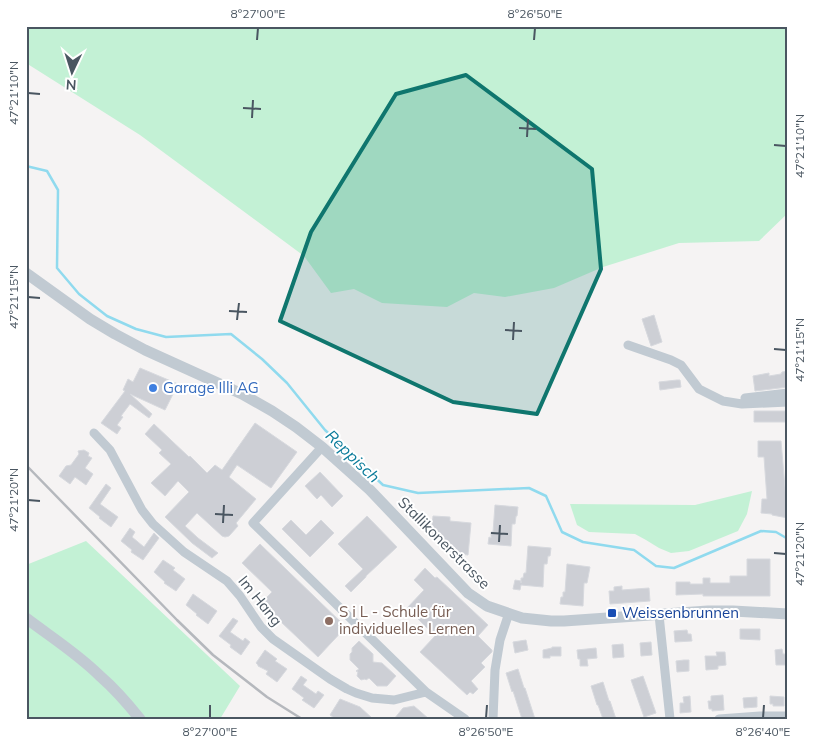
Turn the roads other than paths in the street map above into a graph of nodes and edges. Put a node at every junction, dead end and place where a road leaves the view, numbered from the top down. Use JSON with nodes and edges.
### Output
{"nodes":[{"id":1,"x":26,"y":273,"type":"edge"},
{"id":2,"x":628,"y":345,"type":"dead end"},
{"id":3,"x":788,"y":393,"type":"edge"},
{"id":4,"x":745,"y":398,"type":"dead end"},
{"id":5,"x":788,"y":402,"type":"edge"},
{"id":6,"x":94,"y":434,"type":"dead end"},
{"id":7,"x":322,"y":447,"type":"junction"},
{"id":8,"x":509,"y":613,"type":"junction"},
{"id":9,"x":788,"y":614,"type":"edge"},
{"id":10,"x":659,"y":615,"type":"junction"},
{"id":11,"x":26,"y":618,"type":"edge"},
{"id":12,"x":426,"y":692,"type":"junction"},
{"id":13,"x":788,"y":716,"type":"edge"},
{"id":14,"x":140,"y":719,"type":"edge"},
{"id":15,"x":465,"y":719,"type":"edge"},
{"id":16,"x":493,"y":719,"type":"edge"},
{"id":17,"x":670,"y":719,"type":"edge"},
{"id":18,"x":719,"y":719,"type":"edge"}],
"edges":[{"from":1,"to":7,"type":"street","name":"Stallikonerstrasse"},
{"from":2,"to":5,"type":"street"},
{"from":3,"to":4,"type":"street"},
{"from":6,"to":12,"type":"street","name":"Im Hang"},
{"from":7,"to":8,"type":"street","name":"Stallikonerstrasse"},
{"from":7,"to":12,"type":"street"},
{"from":8,"to":10,"type":"street","name":"Stallikonerstrasse"},
{"from":8,"to":16,"type":"street"},
{"from":9,"to":10,"type":"street","name":"Stallikonerstrasse"},
{"from":10,"to":17,"type":"street"},
{"from":11,"to":14,"type":"street"},
{"from":12,"to":15,"type":"street"},
{"from":13,"to":18,"type":"street"}]}
